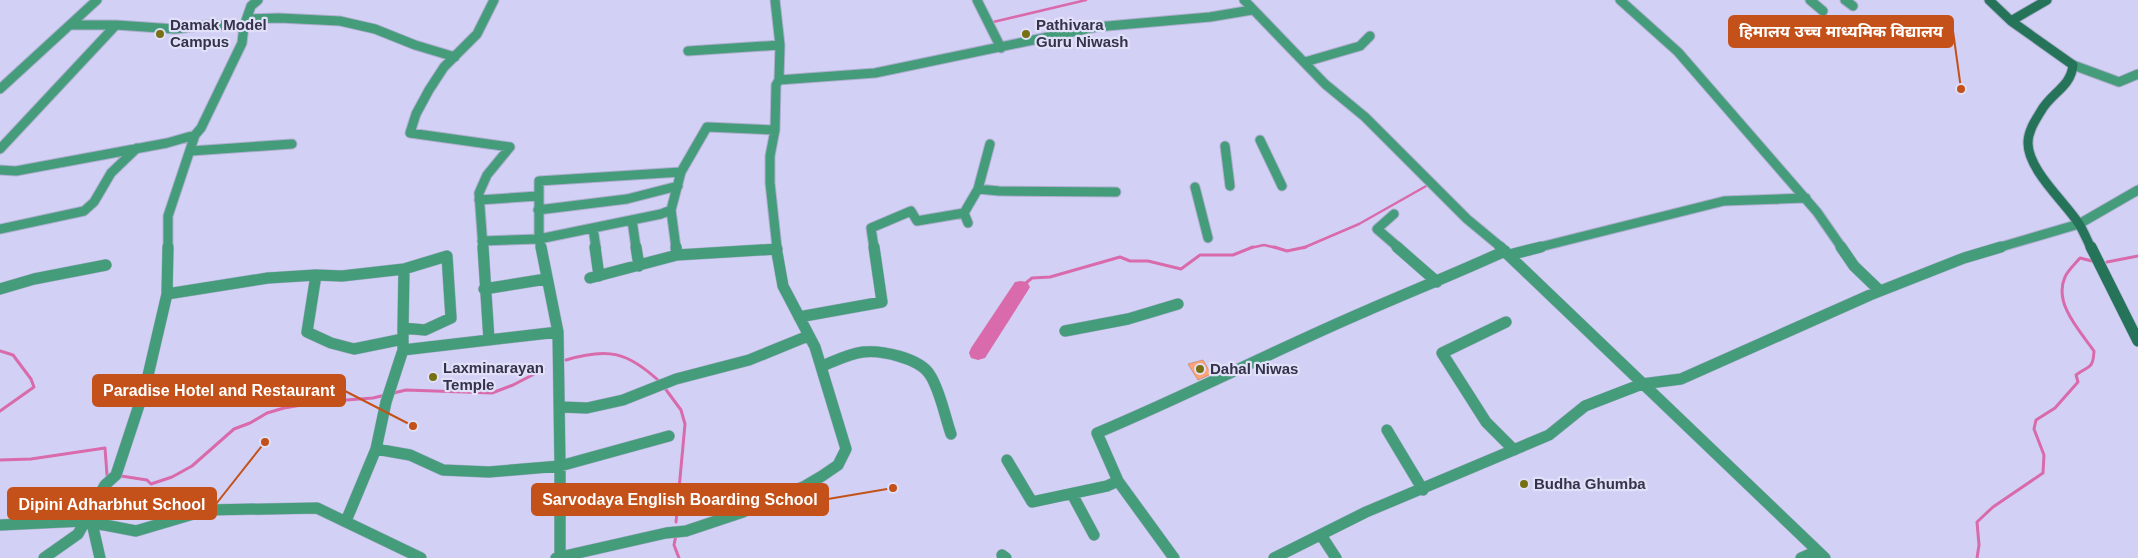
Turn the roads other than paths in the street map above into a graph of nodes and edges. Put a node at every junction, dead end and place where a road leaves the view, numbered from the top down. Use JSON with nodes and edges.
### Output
{"nodes":[{"id":1,"x":97,"y":0,"type":"edge"},
{"id":2,"x":258,"y":0,"type":"edge"},
{"id":3,"x":494,"y":0,"type":"edge"},
{"id":4,"x":775,"y":0,"type":"edge"},
{"id":5,"x":977,"y":0,"type":"edge"},
{"id":6,"x":1244,"y":0,"type":"edge"},
{"id":7,"x":1620,"y":0,"type":"edge"},
{"id":8,"x":1810,"y":0,"type":"edge"},
{"id":9,"x":1845,"y":0,"type":"edge"},
{"id":10,"x":1990,"y":0,"type":"edge"},
{"id":11,"x":2047,"y":0,"type":"edge"},
{"id":12,"x":1852,"y":6,"type":"dead end"},
{"id":13,"x":1252,"y":10,"type":"junction"},
{"id":14,"x":1823,"y":11,"type":"dead end"},
{"id":15,"x":2011,"y":21,"type":"junction"},
{"id":16,"x":246,"y":22,"type":"junction"},
{"id":17,"x":70,"y":25,"type":"junction"},
{"id":18,"x":116,"y":25,"type":"junction"},
{"id":19,"x":1370,"y":36,"type":"dead end"},
{"id":20,"x":780,"y":45,"type":"junction"},
{"id":21,"x":1001,"y":48,"type":"junction"},
{"id":22,"x":688,"y":51,"type":"dead end"},
{"id":23,"x":455,"y":57,"type":"junction"},
{"id":24,"x":1304,"y":62,"type":"junction"},
{"id":25,"x":2073,"y":65,"type":"junction"},
{"id":26,"x":2138,"y":74,"type":"edge"},
{"id":27,"x":779,"y":80,"type":"junction"},
{"id":28,"x":0,"y":90,"type":"edge"},
{"id":29,"x":775,"y":130,"type":"junction"},
{"id":30,"x":195,"y":135,"type":"junction"},
{"id":31,"x":1260,"y":140,"type":"dead end"},
{"id":32,"x":292,"y":144,"type":"dead end"},
{"id":33,"x":990,"y":144,"type":"dead end"},
{"id":34,"x":1225,"y":146,"type":"dead end"},
{"id":35,"x":138,"y":147,"type":"junction"},
{"id":36,"x":0,"y":149,"type":"edge"},
{"id":37,"x":191,"y":151,"type":"junction"},
{"id":38,"x":0,"y":170,"type":"edge"},
{"id":39,"x":681,"y":172,"type":"junction"},
{"id":40,"x":678,"y":186,"type":"junction"},
{"id":41,"x":1230,"y":186,"type":"dead end"},
{"id":42,"x":1282,"y":186,"type":"dead end"},
{"id":43,"x":1195,"y":187,"type":"dead end"},
{"id":44,"x":978,"y":188,"type":"junction"},
{"id":45,"x":2138,"y":190,"type":"edge"},
{"id":46,"x":1116,"y":192,"type":"dead end"},
{"id":47,"x":538,"y":196,"type":"junction"},
{"id":48,"x":1806,"y":198,"type":"junction"},
{"id":49,"x":479,"y":200,"type":"junction"},
{"id":50,"x":538,"y":210,"type":"junction"},
{"id":51,"x":672,"y":210,"type":"junction"},
{"id":52,"x":964,"y":213,"type":"junction"},
{"id":53,"x":1394,"y":214,"type":"dead end"},
{"id":54,"x":632,"y":220,"type":"junction"},
{"id":55,"x":968,"y":223,"type":"dead end"},
{"id":56,"x":2079,"y":224,"type":"junction"},
{"id":57,"x":593,"y":228,"type":"junction"},
{"id":58,"x":0,"y":229,"type":"edge"},
{"id":59,"x":1208,"y":238,"type":"dead end"},
{"id":60,"x":539,"y":239,"type":"junction"},
{"id":61,"x":482,"y":241,"type":"junction"},
{"id":62,"x":777,"y":249,"type":"junction"},
{"id":63,"x":1507,"y":253,"type":"junction"},
{"id":64,"x":677,"y":255,"type":"junction"},
{"id":65,"x":106,"y":265,"type":"dead end"},
{"id":66,"x":639,"y":266,"type":"junction"},
{"id":67,"x":404,"y":269,"type":"junction"},
{"id":68,"x":316,"y":275,"type":"junction"},
{"id":69,"x":546,"y":279,"type":"junction"},
{"id":70,"x":1437,"y":282,"type":"junction"},
{"id":71,"x":484,"y":289,"type":"junction"},
{"id":72,"x":1,"y":291,"type":"edge"},
{"id":73,"x":1880,"y":291,"type":"junction"},
{"id":74,"x":167,"y":294,"type":"junction"},
{"id":75,"x":1178,"y":304,"type":"dead end"},
{"id":76,"x":799,"y":317,"type":"junction"},
{"id":77,"x":1506,"y":322,"type":"dead end"},
{"id":78,"x":1065,"y":331,"type":"dead end"},
{"id":79,"x":558,"y":332,"type":"junction"},
{"id":80,"x":808,"y":336,"type":"junction"},
{"id":81,"x":403,"y":339,"type":"junction"},
{"id":82,"x":489,"y":340,"type":"junction"},
{"id":83,"x":2138,"y":341,"type":"edge"},
{"id":84,"x":822,"y":366,"type":"junction"},
{"id":85,"x":1642,"y":384,"type":"junction"},
{"id":86,"x":560,"y":407,"type":"junction"},
{"id":87,"x":1387,"y":430,"type":"dead end"},
{"id":88,"x":951,"y":434,"type":"dead end"},
{"id":89,"x":669,"y":436,"type":"dead end"},
{"id":90,"x":376,"y":449,"type":"junction"},
{"id":91,"x":1514,"y":450,"type":"junction"},
{"id":92,"x":1007,"y":460,"type":"dead end"},
{"id":93,"x":560,"y":466,"type":"junction"},
{"id":94,"x":1118,"y":481,"type":"junction"},
{"id":95,"x":1423,"y":490,"type":"junction"},
{"id":96,"x":1072,"y":494,"type":"junction"},
{"id":97,"x":346,"y":521,"type":"junction"},
{"id":98,"x":88,"y":522,"type":"junction"},
{"id":99,"x":0,"y":525,"type":"edge"},
{"id":100,"x":1094,"y":535,"type":"dead end"},
{"id":101,"x":1321,"y":535,"type":"junction"},
{"id":102,"x":1821,"y":555,"type":"edge"},
{"id":103,"x":44,"y":558,"type":"edge"},
{"id":104,"x":100,"y":558,"type":"edge"},
{"id":105,"x":421,"y":558,"type":"edge"},
{"id":106,"x":558,"y":558,"type":"edge"},
{"id":107,"x":1174,"y":558,"type":"edge"},
{"id":108,"x":1274,"y":558,"type":"edge"},
{"id":109,"x":1336,"y":558,"type":"edge"},
{"id":110,"x":1801,"y":558,"type":"edge"}],
"edges":[{"from":1,"to":17,"type":"street"},
{"from":2,"to":16,"type":"street"},
{"from":3,"to":23,"type":"street"},
{"from":4,"to":20,"type":"street"},
{"from":5,"to":21,"type":"street"},
{"from":6,"to":13,"type":"street"},
{"from":7,"to":48,"type":"street"},
{"from":8,"to":14,"type":"street"},
{"from":9,"to":12,"type":"street"},
{"from":10,"to":15,"type":"street"},
{"from":11,"to":15,"type":"street"},
{"from":13,"to":21,"type":"street"},
{"from":13,"to":24,"type":"street"},
{"from":15,"to":25,"type":"street"},
{"from":16,"to":18,"type":"street"},
{"from":16,"to":23,"type":"street"},
{"from":16,"to":30,"type":"street"},
{"from":17,"to":18,"type":"street"},
{"from":17,"to":28,"type":"street"},
{"from":18,"to":36,"type":"street"},
{"from":19,"to":24,"type":"street"},
{"from":20,"to":22,"type":"street"},
{"from":20,"to":27,"type":"street"},
{"from":21,"to":27,"type":"street"},
{"from":23,"to":49,"type":"street"},
{"from":24,"to":63,"type":"street"},
{"from":25,"to":26,"type":"street"},
{"from":25,"to":56,"type":"street"},
{"from":27,"to":29,"type":"street"},
{"from":29,"to":39,"type":"street"},
{"from":29,"to":62,"type":"street"},
{"from":30,"to":35,"type":"street"},
{"from":30,"to":37,"type":"street"},
{"from":31,"to":42,"type":"street"},
{"from":32,"to":37,"type":"street"},
{"from":33,"to":44,"type":"street"},
{"from":34,"to":41,"type":"street"},
{"from":35,"to":38,"type":"street"},
{"from":35,"to":58,"type":"street"},
{"from":37,"to":74,"type":"street"},
{"from":39,"to":40,"type":"street"},
{"from":39,"to":47,"type":"street"},
{"from":40,"to":50,"type":"street"},
{"from":40,"to":51,"type":"street"},
{"from":43,"to":59,"type":"street"},
{"from":44,"to":46,"type":"street"},
{"from":44,"to":52,"type":"street"},
{"from":45,"to":56,"type":"street"},
{"from":47,"to":49,"type":"street"},
{"from":47,"to":50,"type":"street"},
{"from":48,"to":63,"type":"street"},
{"from":48,"to":73,"type":"street"},
{"from":49,"to":61,"type":"street"},
{"from":50,"to":60,"type":"street"},
{"from":51,"to":54,"type":"street"},
{"from":51,"to":64,"type":"street"},
{"from":52,"to":55,"type":"street"},
{"from":52,"to":76,"type":"street"},
{"from":53,"to":70,"type":"street"},
{"from":54,"to":57,"type":"street"},
{"from":54,"to":66,"type":"street"},
{"from":56,"to":73,"type":"street"},
{"from":56,"to":83,"type":"street"},
{"from":57,"to":60,"type":"street"},
{"from":57,"to":66,"type":"street"},
{"from":60,"to":61,"type":"street"},
{"from":60,"to":69,"type":"street"},
{"from":61,"to":71,"type":"street"},
{"from":62,"to":64,"type":"street"},
{"from":62,"to":76,"type":"street"},
{"from":63,"to":70,"type":"street"},
{"from":63,"to":85,"type":"street"},
{"from":64,"to":66,"type":"street"},
{"from":65,"to":72,"type":"street"},
{"from":67,"to":68,"type":"street"},
{"from":67,"to":81,"type":"street"},
{"from":67,"to":81,"type":"street"},
{"from":68,"to":74,"type":"street"},
{"from":68,"to":81,"type":"street"},
{"from":69,"to":71,"type":"street"},
{"from":69,"to":79,"type":"street"},
{"from":70,"to":94,"type":"street"},
{"from":71,"to":82,"type":"street"},
{"from":73,"to":85,"type":"street"},
{"from":74,"to":98,"type":"street"},
{"from":75,"to":78,"type":"street"},
{"from":76,"to":80,"type":"street"},
{"from":77,"to":91,"type":"street"},
{"from":79,"to":82,"type":"street"},
{"from":79,"to":86,"type":"street"},
{"from":80,"to":84,"type":"street"},
{"from":80,"to":86,"type":"street"},
{"from":81,"to":82,"type":"street"},
{"from":81,"to":90,"type":"street"},
{"from":84,"to":88,"type":"street"},
{"from":84,"to":106,"type":"street"},
{"from":85,"to":91,"type":"street"},
{"from":85,"to":102,"type":"street"},
{"from":86,"to":93,"type":"street"},
{"from":87,"to":95,"type":"street"},
{"from":89,"to":93,"type":"street"},
{"from":90,"to":93,"type":"street"},
{"from":90,"to":97,"type":"street"},
{"from":91,"to":95,"type":"street"},
{"from":92,"to":96,"type":"street"},
{"from":93,"to":106,"type":"street"},
{"from":94,"to":96,"type":"street"},
{"from":94,"to":107,"type":"street"},
{"from":95,"to":101,"type":"street"},
{"from":96,"to":100,"type":"street"},
{"from":97,"to":98,"type":"street"},
{"from":97,"to":105,"type":"street"},
{"from":98,"to":99,"type":"street"},
{"from":98,"to":103,"type":"street"},
{"from":98,"to":104,"type":"street"},
{"from":101,"to":108,"type":"street"},
{"from":101,"to":109,"type":"street"},
{"from":102,"to":110,"type":"street"}]}
